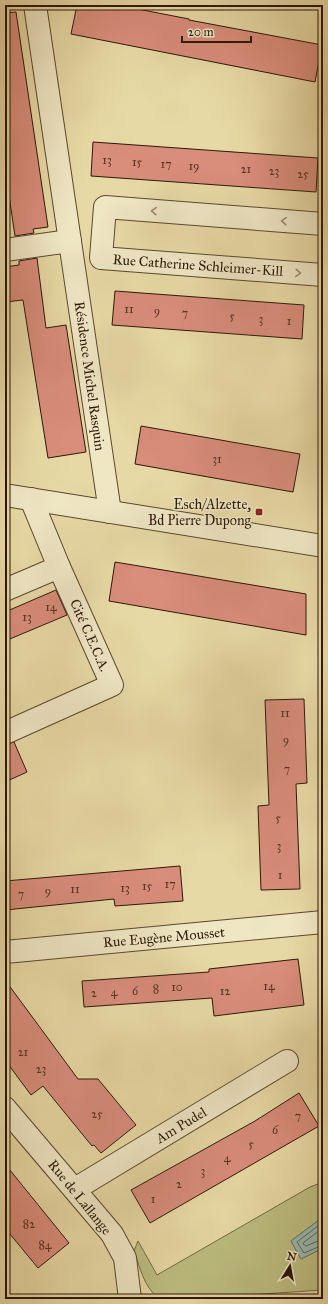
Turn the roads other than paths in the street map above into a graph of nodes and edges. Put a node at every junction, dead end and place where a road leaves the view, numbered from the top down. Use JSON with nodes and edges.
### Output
{"nodes":[{"id":1,"x":35,"y":5,"type":"edge"},
{"id":2,"x":323,"y":224,"type":"edge"},
{"id":3,"x":70,"y":241,"type":"junction"},
{"id":4,"x":5,"y":250,"type":"edge"},
{"id":5,"x":323,"y":275,"type":"edge"},
{"id":6,"x":5,"y":495,"type":"edge"},
{"id":7,"x":31,"y":499,"type":"junction"},
{"id":8,"x":110,"y":512,"type":"junction"},
{"id":9,"x":323,"y":546,"type":"edge"},
{"id":10,"x":59,"y":567,"type":"junction"},
{"id":11,"x":5,"y":590,"type":"edge"},
{"id":12,"x":5,"y":732,"type":"edge"},
{"id":13,"x":323,"y":922,"type":"edge"},
{"id":14,"x":5,"y":952,"type":"edge"},
{"id":15,"x":287,"y":1061,"type":"dead end"},
{"id":16,"x":5,"y":1108,"type":"edge"},
{"id":17,"x":75,"y":1189,"type":"junction"},
{"id":18,"x":130,"y":1299,"type":"edge"}],
"edges":[{"from":1,"to":3,"type":"street","name":"Résidence Michel Rasquin"},
{"from":2,"to":5,"type":"street","name":"Rue Catherine Schleimer-Kill","one_way":true},
{"from":3,"to":4,"type":"street"},
{"from":3,"to":8,"type":"street","name":"Résidence Michel Rasquin"},
{"from":6,"to":7,"type":"street"},
{"from":7,"to":8,"type":"street"},
{"from":7,"to":10,"type":"street","name":"Cité C.E.C.A."},
{"from":8,"to":9,"type":"street"},
{"from":10,"to":11,"type":"street"},
{"from":10,"to":12,"type":"street","name":"Cité C.E.C.A."},
{"from":13,"to":14,"type":"street","name":"Rue Eugène Mousset"},
{"from":15,"to":17,"type":"street","name":"Am Pudel"},
{"from":16,"to":17,"type":"street","name":"Rue de Lallange"},
{"from":17,"to":18,"type":"street","name":"Rue de Lallange"}]}
